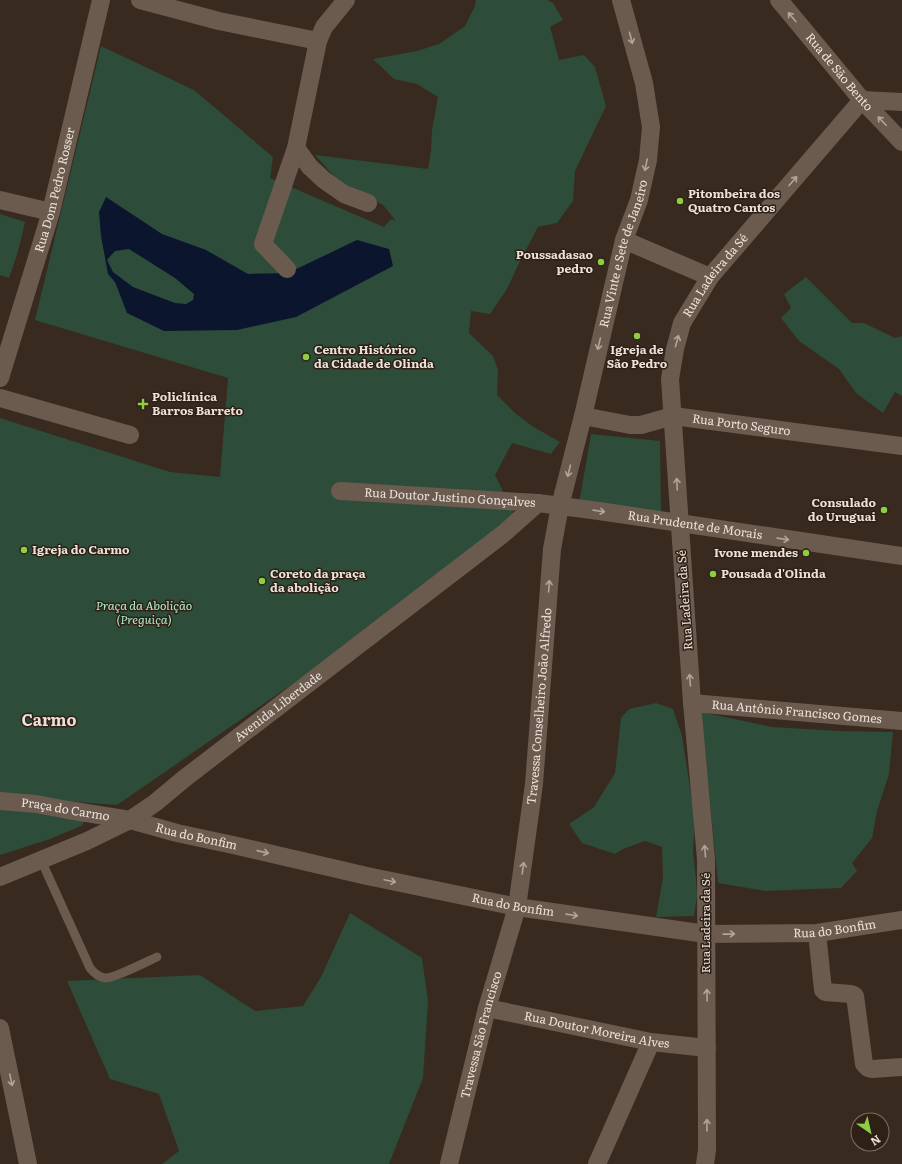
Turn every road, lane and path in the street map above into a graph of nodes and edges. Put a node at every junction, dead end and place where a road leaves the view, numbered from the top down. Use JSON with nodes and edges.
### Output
{"nodes":[{"id":1,"x":101,"y":0,"type":"edge"},
{"id":2,"x":140,"y":0,"type":"edge"},
{"id":3,"x":346,"y":0,"type":"edge"},
{"id":4,"x":621,"y":0,"type":"edge"},
{"id":5,"x":779,"y":0,"type":"edge"},
{"id":6,"x":318,"y":41,"type":"junction"},
{"id":7,"x":862,"y":100,"type":"junction"},
{"id":8,"x":902,"y":102,"type":"edge"},
{"id":9,"x":902,"y":142,"type":"edge"},
{"id":10,"x":296,"y":148,"type":"junction"},
{"id":11,"x":0,"y":200,"type":"edge"},
{"id":12,"x":368,"y":203,"type":"dead end"},
{"id":13,"x":51,"y":212,"type":"junction"},
{"id":14,"x":624,"y":240,"type":"junction"},
{"id":15,"x":287,"y":270,"type":"dead end"},
{"id":16,"x":710,"y":277,"type":"junction"},
{"id":17,"x":0,"y":378,"type":"edge"},
{"id":18,"x":0,"y":398,"type":"edge"},
{"id":19,"x":583,"y":416,"type":"junction"},
{"id":20,"x":673,"y":416,"type":"junction"},
{"id":21,"x":130,"y":435,"type":"dead end"},
{"id":22,"x":902,"y":446,"type":"edge"},
{"id":23,"x":340,"y":490,"type":"dead end"},
{"id":24,"x":538,"y":503,"type":"junction"},
{"id":25,"x":560,"y":506,"type":"junction"},
{"id":26,"x":680,"y":523,"type":"junction"},
{"id":27,"x":902,"y":556,"type":"edge"},
{"id":28,"x":692,"y":703,"type":"junction"},
{"id":29,"x":902,"y":721,"type":"edge"},
{"id":30,"x":0,"y":801,"type":"edge"},
{"id":31,"x":130,"y":820,"type":"junction"},
{"id":32,"x":41,"y":860,"type":"junction"},
{"id":33,"x":0,"y":877,"type":"edge"},
{"id":34,"x":517,"y":907,"type":"junction"},
{"id":35,"x":902,"y":920,"type":"edge"},
{"id":36,"x":817,"y":933,"type":"junction"},
{"id":37,"x":706,"y":934,"type":"junction"},
{"id":38,"x":157,"y":957,"type":"dead end"},
{"id":39,"x":488,"y":1008,"type":"junction"},
{"id":40,"x":0,"y":1028,"type":"edge"},
{"id":41,"x":651,"y":1042,"type":"junction"},
{"id":42,"x":707,"y":1048,"type":"junction"},
{"id":43,"x":902,"y":1067,"type":"edge"},
{"id":44,"x":28,"y":1164,"type":"edge"},
{"id":45,"x":449,"y":1164,"type":"edge"},
{"id":46,"x":597,"y":1164,"type":"edge"},
{"id":47,"x":705,"y":1164,"type":"edge"}],
"edges":[{"from":1,"to":13,"type":"street","name":"Rua Dom Pedro Rosser"},
{"from":2,"to":6,"type":"street"},
{"from":3,"to":6,"type":"street"},
{"from":4,"to":14,"type":"street","name":"Rua Vinte e Sete de Janeiro","one_way":true},
{"from":7,"to":5,"type":"street","name":"Rua de São Bento","one_way":true},
{"from":6,"to":10,"type":"street"},
{"from":7,"to":8,"type":"street"},
{"from":9,"to":7,"type":"street","name":"Rua de São Bento","one_way":true},
{"from":16,"to":7,"type":"street","name":"Rua Ladeira da Sé","one_way":true},
{"from":10,"to":12,"type":"street"},
{"from":10,"to":15,"type":"street"},
{"from":11,"to":13,"type":"street"},
{"from":13,"to":17,"type":"street","name":"Rua Dom Pedro Rosser"},
{"from":14,"to":16,"type":"street"},
{"from":14,"to":19,"type":"street","name":"Rua Vinte e Sete de Janeiro","one_way":true},
{"from":20,"to":16,"type":"street","name":"Rua Ladeira da Sé","one_way":true},
{"from":18,"to":21,"type":"street"},
{"from":19,"to":20,"type":"street","name":"Rua Porto Seguro"},
{"from":19,"to":25,"type":"street","name":"Rua Vinte e Sete de Janeiro","one_way":true},
{"from":20,"to":22,"type":"street","name":"Rua Porto Seguro"},
{"from":26,"to":20,"type":"street","name":"Rua Ladeira da Sé","one_way":true},
{"from":23,"to":24,"type":"street","name":"Rua Doutor Justino Gonçalves"},
{"from":24,"to":25,"type":"street","name":"Rua Doutor Justino Gonçalves"},
{"from":24,"to":31,"type":"street","name":"Avenida Liberdade"},
{"from":25,"to":26,"type":"street","name":"Rua Prudente de Morais","one_way":true},
{"from":34,"to":25,"type":"street","name":"Travessa Conselheiro João Alfredo","one_way":true},
{"from":26,"to":27,"type":"street","name":"Rua Prudente de Morais","one_way":true},
{"from":28,"to":26,"type":"street","name":"Rua Ladeira da Sé","one_way":true},
{"from":28,"to":29,"type":"street","name":"Rua Antônio Francisco Gomes"},
{"from":37,"to":28,"type":"street","name":"Rua Ladeira da Sé","one_way":true},
{"from":30,"to":31,"type":"street","name":"Praça do Carmo"},
{"from":31,"to":32,"type":"street","name":"Avenida Liberdade"},
{"from":31,"to":34,"type":"street","name":"Rua do Bonfim","one_way":true},
{"from":32,"to":33,"type":"street","name":"Avenida Liberdade"},
{"from":32,"to":38,"type":"lane"},
{"from":34,"to":37,"type":"street","name":"Rua do Bonfim","one_way":true},
{"from":34,"to":39,"type":"street","name":"Travessa São Francisco"},
{"from":35,"to":36,"type":"street","name":"Rua do Bonfim"},
{"from":37,"to":36,"type":"street","name":"Rua do Bonfim","one_way":true},
{"from":36,"to":43,"type":"street"},
{"from":42,"to":37,"type":"street","name":"Rua Ladeira da Sé","one_way":true},
{"from":39,"to":41,"type":"street","name":"Rua Doutor Moreira Alves"},
{"from":39,"to":45,"type":"street","name":"Travessa São Francisco"},
{"from":40,"to":44,"type":"street","one_way":true},
{"from":41,"to":42,"type":"street","name":"Rua Doutor Moreira Alves"},
{"from":41,"to":46,"type":"street"},
{"from":47,"to":42,"type":"street","name":"Rua Ladeira da Sé","one_way":true}]}
